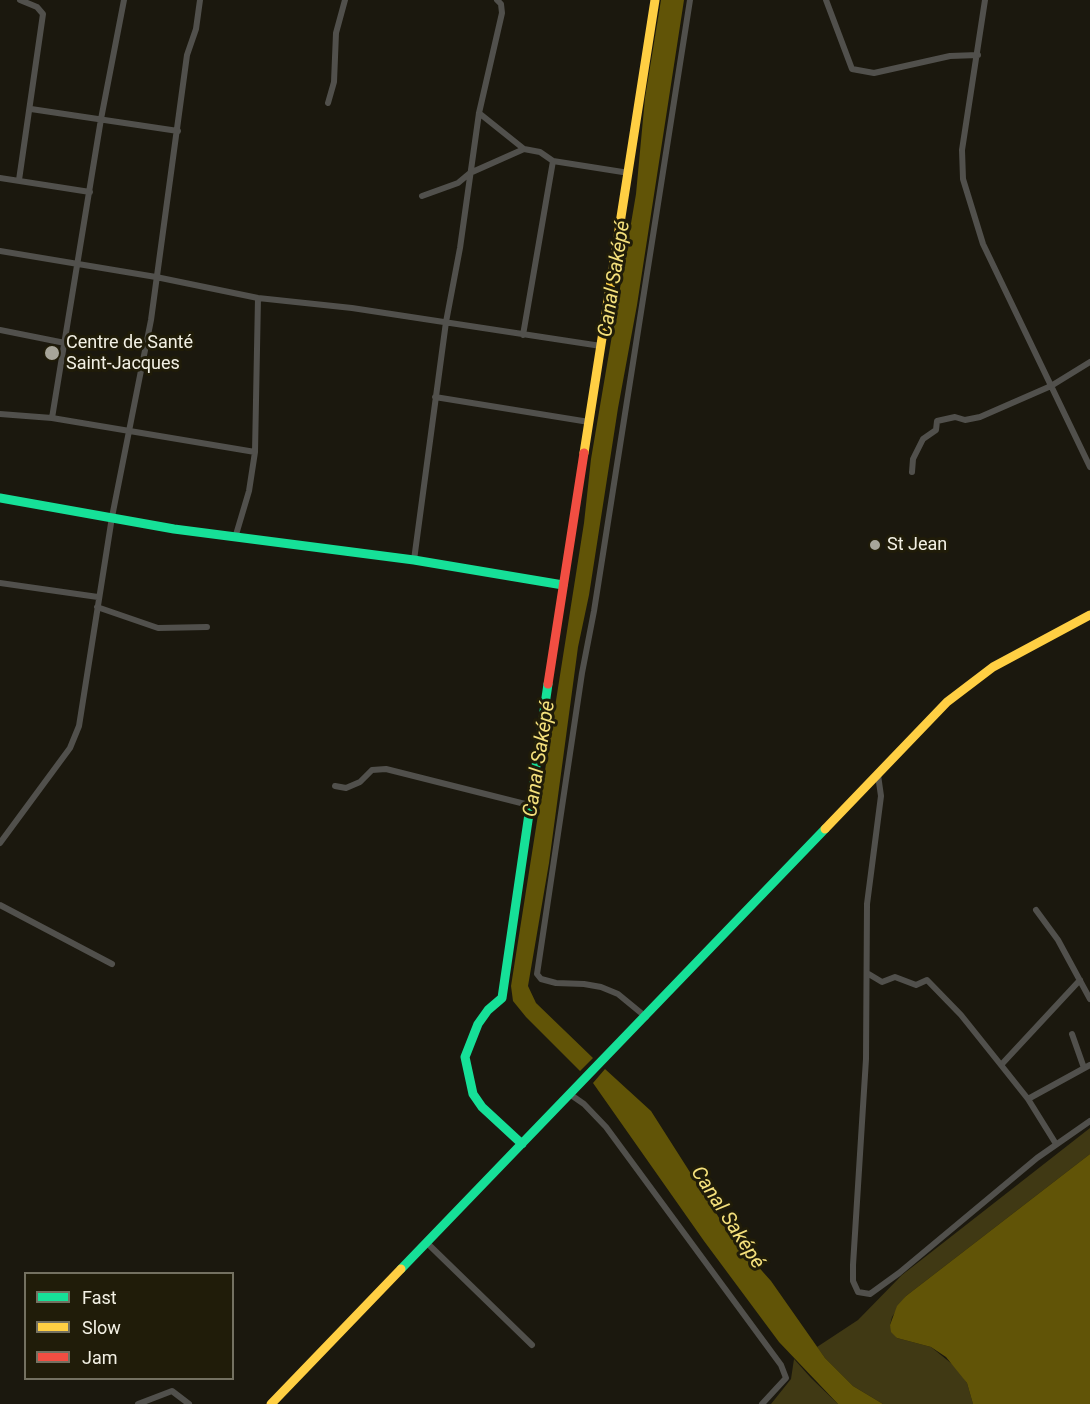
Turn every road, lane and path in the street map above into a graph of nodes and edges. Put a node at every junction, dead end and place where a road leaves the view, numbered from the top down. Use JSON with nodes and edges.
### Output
{"nodes":[{"id":1,"x":20,"y":0,"type":"edge"},
{"id":2,"x":124,"y":0,"type":"edge"},
{"id":3,"x":200,"y":0,"type":"edge"},
{"id":4,"x":345,"y":0,"type":"edge"},
{"id":5,"x":497,"y":0,"type":"edge"},
{"id":6,"x":655,"y":0,"type":"edge"},
{"id":7,"x":690,"y":0,"type":"edge"},
{"id":8,"x":826,"y":0,"type":"edge"},
{"id":9,"x":985,"y":0,"type":"edge"},
{"id":10,"x":978,"y":55,"type":"junction"},
{"id":11,"x":328,"y":103,"type":"dead end"},
{"id":12,"x":31,"y":109,"type":"junction"},
{"id":13,"x":479,"y":113,"type":"junction"},
{"id":14,"x":101,"y":119,"type":"junction"},
{"id":15,"x":178,"y":131,"type":"junction"},
{"id":16,"x":525,"y":149,"type":"junction"},
{"id":17,"x":553,"y":161,"type":"junction"},
{"id":18,"x":470,"y":173,"type":"junction"},
{"id":19,"x":629,"y":173,"type":"junction"},
{"id":20,"x":0,"y":178,"type":"edge"},
{"id":21,"x":19,"y":180,"type":"junction"},
{"id":22,"x":90,"y":192,"type":"junction"},
{"id":23,"x":422,"y":196,"type":"dead end"},
{"id":24,"x":0,"y":251,"type":"edge"},
{"id":25,"x":78,"y":263,"type":"junction"},
{"id":26,"x":156,"y":277,"type":"junction"},
{"id":27,"x":258,"y":298,"type":"junction"},
{"id":28,"x":446,"y":322,"type":"junction"},
{"id":29,"x":0,"y":330,"type":"edge"},
{"id":30,"x":523,"y":335,"type":"junction"},
{"id":31,"x":65,"y":343,"type":"junction"},
{"id":32,"x":601,"y":346,"type":"junction"},
{"id":33,"x":1090,"y":362,"type":"edge"},
{"id":34,"x":1051,"y":386,"type":"junction"},
{"id":35,"x":435,"y":397,"type":"junction"},
{"id":36,"x":0,"y":414,"type":"edge"},
{"id":37,"x":52,"y":418,"type":"junction"},
{"id":38,"x":589,"y":422,"type":"junction"},
{"id":39,"x":129,"y":430,"type":"junction"},
{"id":40,"x":255,"y":452,"type":"junction"},
{"id":41,"x":1090,"y":467,"type":"edge"},
{"id":42,"x":912,"y":472,"type":"dead end"},
{"id":43,"x":0,"y":498,"type":"edge"},
{"id":44,"x":112,"y":517,"type":"junction"},
{"id":45,"x":235,"y":538,"type":"junction"},
{"id":46,"x":414,"y":560,"type":"junction"},
{"id":47,"x":0,"y":583,"type":"edge"},
{"id":48,"x":563,"y":585,"type":"junction"},
{"id":49,"x":98,"y":597,"type":"junction"},
{"id":50,"x":97,"y":607,"type":"junction"},
{"id":51,"x":1090,"y":615,"type":"edge"},
{"id":52,"x":207,"y":627,"type":"dead end"},
{"id":53,"x":878,"y":775,"type":"junction"},
{"id":54,"x":335,"y":786,"type":"dead end"},
{"id":55,"x":530,"y":805,"type":"junction"},
{"id":56,"x":0,"y":843,"type":"edge"},
{"id":57,"x":0,"y":905,"type":"edge"},
{"id":58,"x":1036,"y":910,"type":"dead end"},
{"id":59,"x":112,"y":964,"type":"dead end"},
{"id":60,"x":867,"y":973,"type":"junction"},
{"id":61,"x":1080,"y":980,"type":"junction"},
{"id":62,"x":1090,"y":999,"type":"edge"},
{"id":63,"x":646,"y":1017,"type":"junction"},
{"id":64,"x":1072,"y":1034,"type":"dead end"},
{"id":65,"x":1001,"y":1065,"type":"junction"},
{"id":66,"x":1087,"y":1066,"type":"edge"},
{"id":67,"x":574,"y":1092,"type":"junction"},
{"id":68,"x":1028,"y":1099,"type":"junction"},
{"id":69,"x":1090,"y":1121,"type":"edge"},
{"id":70,"x":522,"y":1144,"type":"junction"},
{"id":71,"x":1056,"y":1144,"type":"junction"},
{"id":72,"x":426,"y":1242,"type":"junction"},
{"id":73,"x":532,"y":1345,"type":"dead end"},
{"id":74,"x":138,"y":1404,"type":"edge"},
{"id":75,"x":189,"y":1404,"type":"edge"},
{"id":76,"x":272,"y":1404,"type":"edge"},
{"id":77,"x":762,"y":1404,"type":"edge"}],
"edges":[{"from":1,"to":12,"type":"street"},
{"from":2,"to":14,"type":"street"},
{"from":3,"to":15,"type":"street"},
{"from":4,"to":11,"type":"street"},
{"from":5,"to":13,"type":"street"},
{"from":6,"to":19,"type":"street"},
{"from":7,"to":63,"type":"street"},
{"from":8,"to":10,"type":"street"},
{"from":9,"to":10,"type":"street"},
{"from":10,"to":34,"type":"street"},
{"from":12,"to":14,"type":"street"},
{"from":12,"to":21,"type":"street"},
{"from":13,"to":16,"type":"street"},
{"from":13,"to":18,"type":"street"},
{"from":14,"to":15,"type":"street"},
{"from":14,"to":22,"type":"street"},
{"from":15,"to":26,"type":"street"},
{"from":16,"to":17,"type":"street"},
{"from":16,"to":18,"type":"street"},
{"from":17,"to":19,"type":"street"},
{"from":17,"to":30,"type":"street"},
{"from":18,"to":23,"type":"street"},
{"from":18,"to":28,"type":"street"},
{"from":19,"to":32,"type":"street"},
{"from":20,"to":21,"type":"street"},
{"from":21,"to":22,"type":"street"},
{"from":22,"to":25,"type":"street"},
{"from":24,"to":25,"type":"street"},
{"from":25,"to":26,"type":"street"},
{"from":25,"to":31,"type":"street"},
{"from":26,"to":27,"type":"street"},
{"from":26,"to":39,"type":"street"},
{"from":27,"to":28,"type":"street"},
{"from":27,"to":40,"type":"street"},
{"from":28,"to":30,"type":"street"},
{"from":28,"to":35,"type":"street"},
{"from":29,"to":31,"type":"street"},
{"from":30,"to":32,"type":"street"},
{"from":31,"to":37,"type":"street"},
{"from":32,"to":38,"type":"street"},
{"from":33,"to":34,"type":"street"},
{"from":34,"to":41,"type":"street"},
{"from":34,"to":42,"type":"street"},
{"from":35,"to":38,"type":"street"},
{"from":35,"to":46,"type":"street"},
{"from":36,"to":37,"type":"street"},
{"from":37,"to":39,"type":"street"},
{"from":38,"to":48,"type":"street"},
{"from":39,"to":40,"type":"street"},
{"from":39,"to":44,"type":"street"},
{"from":40,"to":45,"type":"street"},
{"from":43,"to":44,"type":"street"},
{"from":44,"to":45,"type":"street"},
{"from":44,"to":49,"type":"street"},
{"from":45,"to":46,"type":"street"},
{"from":46,"to":48,"type":"street"},
{"from":47,"to":49,"type":"street"},
{"from":48,"to":55,"type":"street"},
{"from":49,"to":50,"type":"street"},
{"from":50,"to":52,"type":"street"},
{"from":50,"to":56,"type":"street"},
{"from":51,"to":53,"type":"street"},
{"from":53,"to":60,"type":"street"},
{"from":53,"to":63,"type":"street"},
{"from":54,"to":55,"type":"street"},
{"from":55,"to":70,"type":"street"},
{"from":57,"to":59,"type":"street"},
{"from":58,"to":61,"type":"street"},
{"from":60,"to":65,"type":"street"},
{"from":60,"to":71,"type":"street"},
{"from":61,"to":62,"type":"street"},
{"from":61,"to":65,"type":"street"},
{"from":63,"to":67,"type":"street"},
{"from":64,"to":66,"type":"street"},
{"from":65,"to":68,"type":"street"},
{"from":66,"to":68,"type":"street"},
{"from":67,"to":70,"type":"street"},
{"from":67,"to":77,"type":"street"},
{"from":68,"to":71,"type":"street"},
{"from":69,"to":71,"type":"street"},
{"from":70,"to":72,"type":"street"},
{"from":72,"to":73,"type":"street"},
{"from":72,"to":76,"type":"street"},
{"from":74,"to":75,"type":"street"}]}
